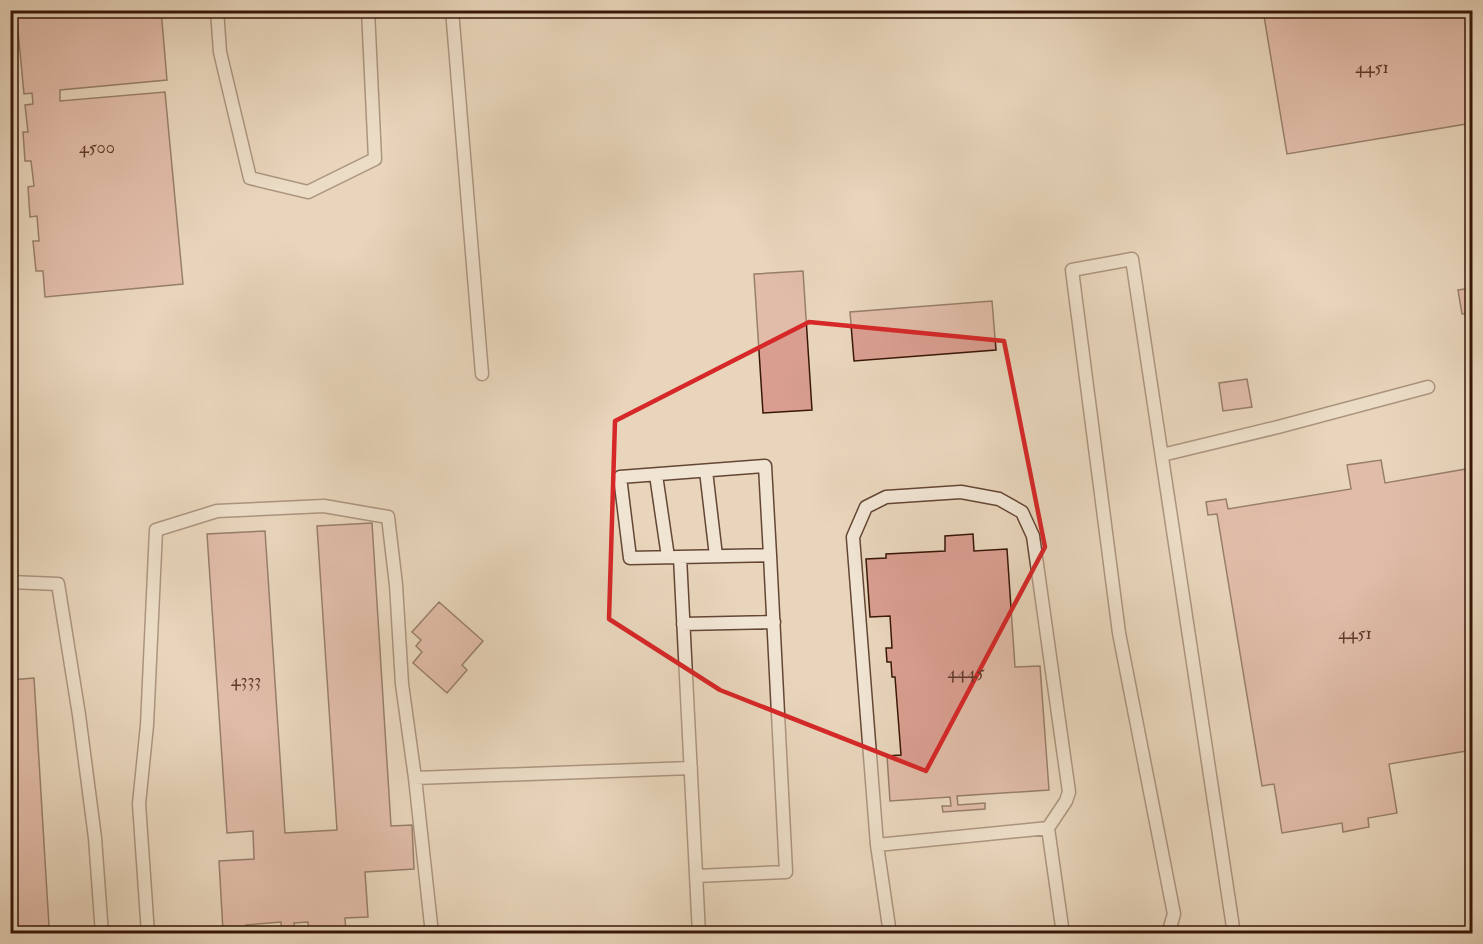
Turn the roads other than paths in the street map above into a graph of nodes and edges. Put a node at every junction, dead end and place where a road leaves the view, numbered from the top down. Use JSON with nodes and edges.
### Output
{"nodes":[{"id":1,"x":217,"y":10,"type":"edge"},
{"id":2,"x":368,"y":10,"type":"edge"},
{"id":3,"x":452,"y":10,"type":"edge"},
{"id":4,"x":483,"y":374,"type":"dead end"},
{"id":5,"x":1428,"y":387,"type":"dead end"},
{"id":6,"x":1162,"y":455,"type":"junction"},
{"id":7,"x":706,"y":471,"type":"junction"},
{"id":8,"x":656,"y":475,"type":"junction"},
{"id":9,"x":770,"y":555,"type":"junction"},
{"id":10,"x":716,"y":556,"type":"junction"},
{"id":11,"x":674,"y":557,"type":"junction"},
{"id":12,"x":10,"y":582,"type":"edge"},
{"id":13,"x":774,"y":622,"type":"junction"},
{"id":14,"x":683,"y":624,"type":"junction"},
{"id":15,"x":691,"y":768,"type":"junction"},
{"id":16,"x":415,"y":778,"type":"junction"},
{"id":17,"x":1048,"y":828,"type":"junction"},
{"id":18,"x":877,"y":845,"type":"junction"},
{"id":19,"x":696,"y":876,"type":"junction"},
{"id":20,"x":102,"y":933,"type":"edge"},
{"id":21,"x":148,"y":933,"type":"edge"},
{"id":22,"x":432,"y":933,"type":"edge"},
{"id":23,"x":699,"y":933,"type":"edge"},
{"id":24,"x":890,"y":933,"type":"edge"},
{"id":25,"x":1063,"y":933,"type":"edge"},
{"id":26,"x":1168,"y":933,"type":"edge"},
{"id":27,"x":1234,"y":933,"type":"edge"}],
"edges":[{"from":1,"to":2,"type":"lane"},
{"from":3,"to":4,"type":"lane"},
{"from":5,"to":6,"type":"lane"},
{"from":6,"to":26,"type":"lane"},
{"from":6,"to":27,"type":"lane"},
{"from":7,"to":8,"type":"lane"},
{"from":7,"to":9,"type":"lane"},
{"from":7,"to":10,"type":"lane"},
{"from":8,"to":11,"type":"lane"},
{"from":8,"to":11,"type":"lane"},
{"from":9,"to":10,"type":"lane"},
{"from":9,"to":13,"type":"lane"},
{"from":10,"to":11,"type":"lane"},
{"from":11,"to":14,"type":"lane"},
{"from":12,"to":20,"type":"lane"},
{"from":13,"to":14,"type":"lane"},
{"from":13,"to":19,"type":"lane"},
{"from":14,"to":15,"type":"lane"},
{"from":15,"to":16,"type":"lane"},
{"from":15,"to":19,"type":"lane"},
{"from":16,"to":21,"type":"lane"},
{"from":16,"to":22,"type":"lane"},
{"from":17,"to":18,"type":"lane"},
{"from":17,"to":18,"type":"lane"},
{"from":17,"to":25,"type":"lane"},
{"from":18,"to":24,"type":"lane"},
{"from":19,"to":23,"type":"lane"}]}
